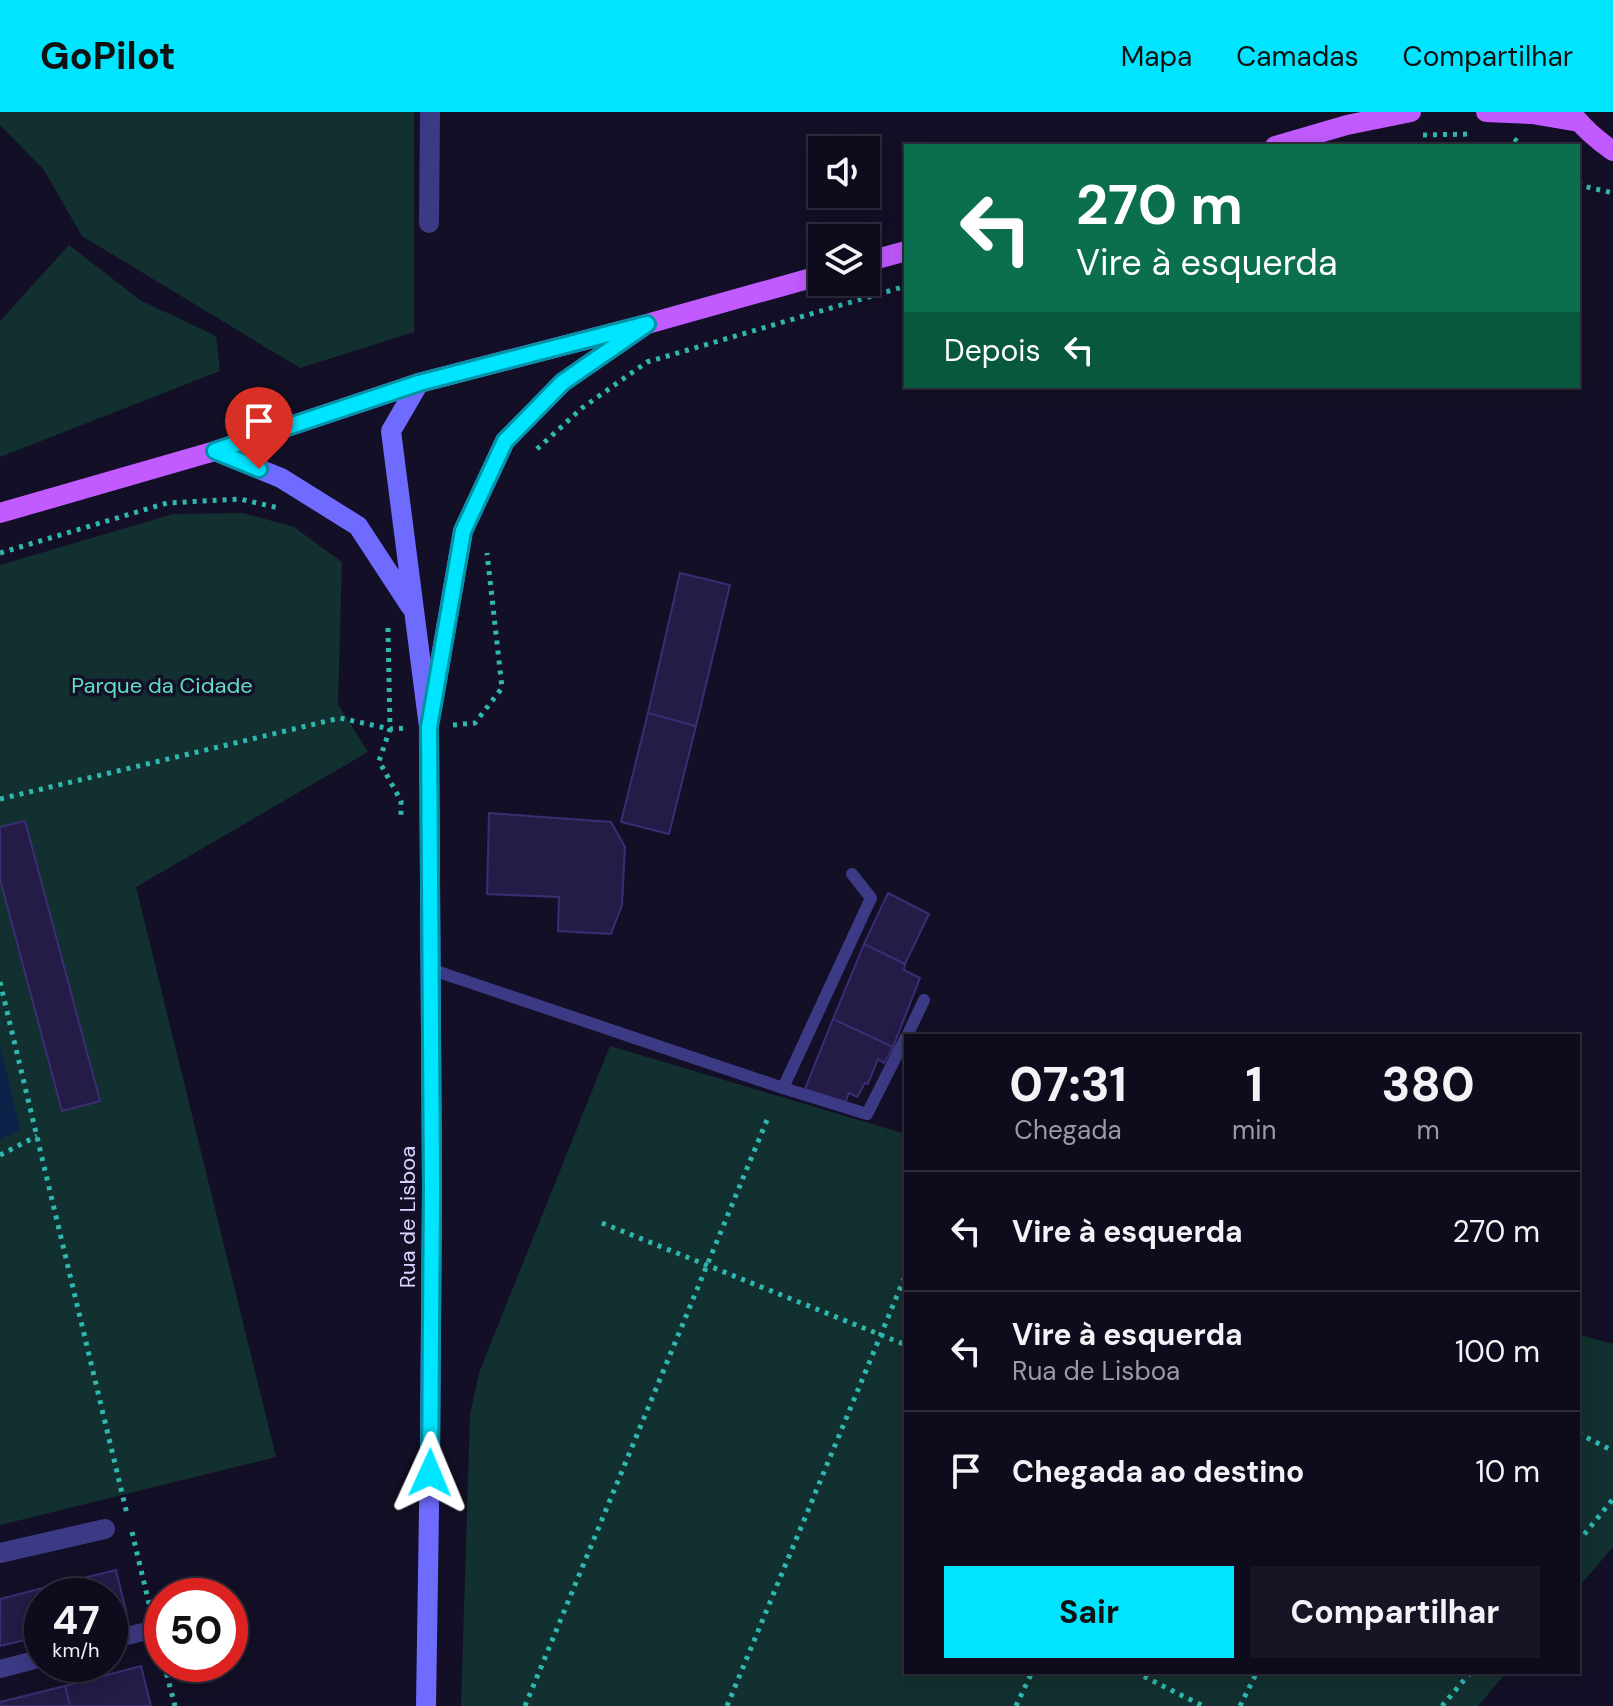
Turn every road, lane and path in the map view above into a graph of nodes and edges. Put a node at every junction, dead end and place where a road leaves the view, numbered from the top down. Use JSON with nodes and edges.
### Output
{"nodes":[{"id":1,"x":430,"y":112,"type":"edge"},
{"id":2,"x":1408,"y":112,"type":"edge"},
{"id":3,"x":1486,"y":112,"type":"edge"},
{"id":4,"x":1575,"y":117,"type":"edge"},
{"id":5,"x":1477,"y":134,"type":"dead end"},
{"id":6,"x":1506,"y":134,"type":"dead end"},
{"id":7,"x":1418,"y":135,"type":"dead end"},
{"id":8,"x":1282,"y":144,"type":"edge"},
{"id":9,"x":1522,"y":144,"type":"edge"},
{"id":10,"x":1613,"y":151,"type":"edge"},
{"id":11,"x":1580,"y":184,"type":"edge"},
{"id":12,"x":1613,"y":193,"type":"edge"},
{"id":13,"x":429,"y":223,"type":"dead end"},
{"id":14,"x":904,"y":252,"type":"edge"},
{"id":15,"x":880,"y":258,"type":"edge"},
{"id":16,"x":808,"y":279,"type":"edge"},
{"id":17,"x":904,"y":287,"type":"edge"},
{"id":18,"x":647,"y":324,"type":"junction"},
{"id":19,"x":419,"y":383,"type":"junction"},
{"id":20,"x":537,"y":449,"type":"dead end"},
{"id":21,"x":215,"y":451,"type":"junction"},
{"id":22,"x":282,"y":508,"type":"dead end"},
{"id":23,"x":0,"y":513,"type":"edge"},
{"id":24,"x":486,"y":545,"type":"dead end"},
{"id":25,"x":0,"y":553,"type":"edge"},
{"id":26,"x":414,"y":611,"type":"junction"},
{"id":27,"x":388,"y":619,"type":"dead end"},
{"id":28,"x":429,"y":727,"type":"junction"},
{"id":29,"x":390,"y":729,"type":"junction"},
{"id":30,"x":0,"y":799,"type":"edge"},
{"id":31,"x":852,"y":874,"type":"dead end"},
{"id":32,"x":430,"y":969,"type":"junction"},
{"id":33,"x":0,"y":982,"type":"edge"},
{"id":34,"x":924,"y":1000,"type":"dead end"},
{"id":35,"x":907,"y":1034,"type":"edge"},
{"id":36,"x":904,"y":1040,"type":"edge"},
{"id":37,"x":783,"y":1088,"type":"junction"},
{"id":38,"x":767,"y":1120,"type":"dead end"},
{"id":39,"x":37,"y":1136,"type":"junction"},
{"id":40,"x":0,"y":1155,"type":"edge"},
{"id":41,"x":602,"y":1223,"type":"dead end"},
{"id":42,"x":706,"y":1265,"type":"junction"},
{"id":43,"x":904,"y":1279,"type":"edge"},
{"id":44,"x":881,"y":1335,"type":"junction"},
{"id":45,"x":904,"y":1344,"type":"edge"},
{"id":46,"x":1580,"y":1434,"type":"edge"},
{"id":47,"x":1613,"y":1451,"type":"edge"},
{"id":48,"x":1613,"y":1499,"type":"edge"},
{"id":49,"x":105,"y":1529,"type":"dead end"},
{"id":50,"x":1580,"y":1540,"type":"edge"},
{"id":51,"x":0,"y":1553,"type":"edge"},
{"id":52,"x":144,"y":1583,"type":"edge"},
{"id":53,"x":24,"y":1663,"type":"edge"},
{"id":54,"x":0,"y":1669,"type":"edge"},
{"id":55,"x":1031,"y":1674,"type":"edge"},
{"id":56,"x":1139,"y":1674,"type":"edge"},
{"id":57,"x":1256,"y":1674,"type":"edge"},
{"id":58,"x":1469,"y":1674,"type":"edge"},
{"id":59,"x":169,"y":1682,"type":"edge"},
{"id":60,"x":175,"y":1706,"type":"edge"},
{"id":61,"x":426,"y":1706,"type":"edge"},
{"id":62,"x":525,"y":1706,"type":"edge"},
{"id":63,"x":727,"y":1706,"type":"edge"},
{"id":64,"x":1016,"y":1706,"type":"edge"},
{"id":65,"x":1203,"y":1706,"type":"edge"},
{"id":66,"x":1240,"y":1706,"type":"edge"},
{"id":67,"x":1442,"y":1706,"type":"edge"}],
"edges":[{"from":1,"to":13,"type":"street"},
{"from":2,"to":8,"type":"main road"},
{"from":3,"to":4,"type":"main road"},
{"from":4,"to":10,"type":"main road"},
{"from":5,"to":7,"type":"path"},
{"from":6,"to":9,"type":"path"},
{"from":11,"to":12,"type":"path"},
{"from":14,"to":15,"type":"main road"},
{"from":16,"to":18,"type":"main road"},
{"from":17,"to":20,"type":"path"},
{"from":18,"to":19,"type":"main road"},
{"from":18,"to":28,"type":"main road","name":"Rua de Lisboa"},
{"from":19,"to":21,"type":"main road"},
{"from":19,"to":26,"type":"main road","name":"Rua de Lisboa"},
{"from":21,"to":23,"type":"main road"},
{"from":21,"to":26,"type":"main road","name":"Rua de Lisboa"},
{"from":22,"to":25,"type":"path"},
{"from":24,"to":28,"type":"path"},
{"from":26,"to":28,"type":"main road","name":"Rua de Lisboa"},
{"from":27,"to":29,"type":"path"},
{"from":28,"to":29,"type":"path"},
{"from":28,"to":32,"type":"main road","name":"Rua de Lisboa"},
{"from":29,"to":30,"type":"path"},
{"from":31,"to":37,"type":"lane"},
{"from":32,"to":37,"type":"lane"},
{"from":32,"to":61,"type":"main road","name":"Rua de Lisboa"},
{"from":33,"to":39,"type":"path"},
{"from":34,"to":35,"type":"lane"},
{"from":36,"to":37,"type":"lane"},
{"from":38,"to":42,"type":"path"},
{"from":39,"to":40,"type":"path"},
{"from":39,"to":52,"type":"path"},
{"from":41,"to":42,"type":"path"},
{"from":42,"to":44,"type":"path"},
{"from":42,"to":62,"type":"path"},
{"from":43,"to":44,"type":"path"},
{"from":44,"to":45,"type":"path"},
{"from":44,"to":63,"type":"path"},
{"from":46,"to":47,"type":"path"},
{"from":48,"to":50,"type":"path"},
{"from":49,"to":51,"type":"street"},
{"from":53,"to":54,"type":"street"},
{"from":55,"to":64,"type":"path"},
{"from":56,"to":65,"type":"path"},
{"from":57,"to":66,"type":"path"},
{"from":58,"to":67,"type":"path"},
{"from":59,"to":60,"type":"path"}]}
